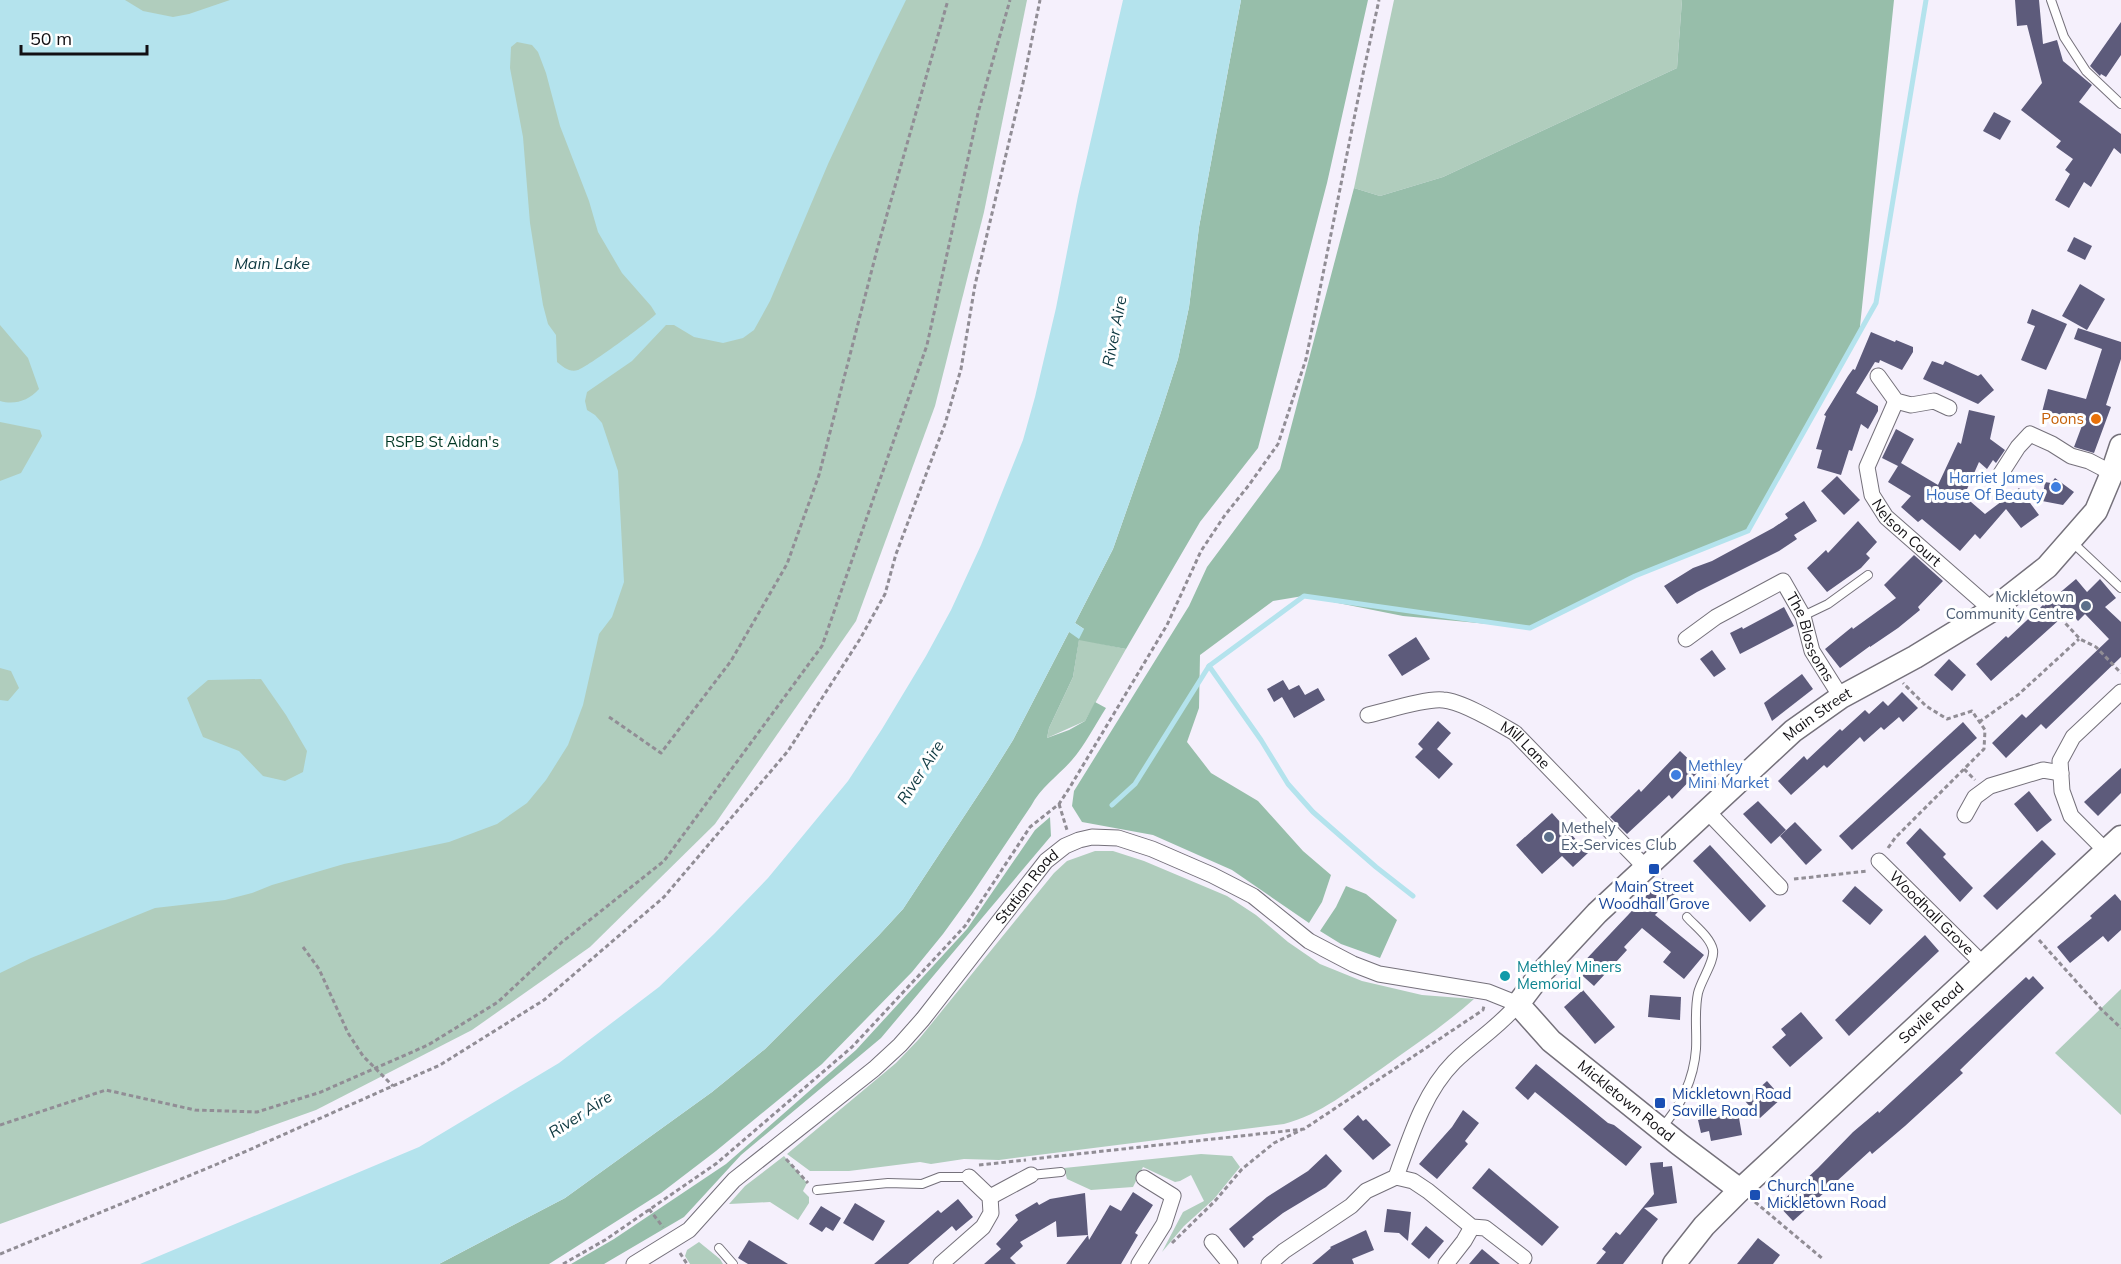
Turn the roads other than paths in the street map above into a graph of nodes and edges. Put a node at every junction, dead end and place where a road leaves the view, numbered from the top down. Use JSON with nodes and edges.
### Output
{"nodes":[{"id":1,"x":2051,"y":0,"type":"edge"},
{"id":2,"x":2121,"y":104,"type":"edge"},
{"id":3,"x":1878,"y":376,"type":"dead end"},
{"id":4,"x":1896,"y":401,"type":"junction"},
{"id":5,"x":1949,"y":408,"type":"dead end"},
{"id":6,"x":2121,"y":446,"type":"edge"},
{"id":7,"x":2112,"y":473,"type":"junction"},
{"id":8,"x":2000,"y":475,"type":"dead end"},
{"id":9,"x":2071,"y":541,"type":"junction"},
{"id":10,"x":1868,"y":575,"type":"dead end"},
{"id":11,"x":2121,"y":588,"type":"edge"},
{"id":12,"x":1992,"y":610,"type":"junction"},
{"id":13,"x":1803,"y":616,"type":"junction"},
{"id":14,"x":1686,"y":639,"type":"dead end"},
{"id":15,"x":2121,"y":692,"type":"edge"},
{"id":16,"x":1841,"y":697,"type":"junction"},
{"id":17,"x":1368,"y":715,"type":"dead end"},
{"id":18,"x":2061,"y":773,"type":"junction"},
{"id":19,"x":1707,"y":811,"type":"junction"},
{"id":20,"x":1965,"y":815,"type":"dead end"},
{"id":21,"x":2113,"y":844,"type":"edge"},
{"id":22,"x":1879,"y":861,"type":"road end"},
{"id":23,"x":1646,"y":868,"type":"junction"},
{"id":24,"x":1780,"y":887,"type":"road end"},
{"id":25,"x":1687,"y":917,"type":"dead end"},
{"id":26,"x":1984,"y":965,"type":"junction"},
{"id":27,"x":1518,"y":1004,"type":"junction"},
{"id":28,"x":1660,"y":1129,"type":"junction"},
{"id":29,"x":971,"y":1171,"type":"joint"},
{"id":30,"x":1061,"y":1172,"type":"dead end"},
{"id":31,"x":1031,"y":1175,"type":"joint"},
{"id":32,"x":1396,"y":1177,"type":"junction"},
{"id":33,"x":1144,"y":1178,"type":"dead end"},
{"id":34,"x":818,"y":1186,"type":"road end"},
{"id":35,"x":1740,"y":1190,"type":"junction"},
{"id":36,"x":990,"y":1197,"type":"junction"},
{"id":37,"x":1472,"y":1227,"type":"junction"},
{"id":38,"x":1212,"y":1242,"type":"dead end"},
{"id":39,"x":719,"y":1248,"type":"dead end"},
{"id":40,"x":1524,"y":1258,"type":"dead end"},
{"id":41,"x":634,"y":1264,"type":"edge"},
{"id":42,"x":733,"y":1264,"type":"edge"},
{"id":43,"x":941,"y":1264,"type":"edge"},
{"id":44,"x":1139,"y":1264,"type":"edge"},
{"id":45,"x":1230,"y":1264,"type":"edge"},
{"id":46,"x":1269,"y":1264,"type":"edge"},
{"id":47,"x":1446,"y":1264,"type":"edge"},
{"id":48,"x":1674,"y":1264,"type":"edge"}],
"edges":[{"from":1,"to":2,"type":"lane"},
{"from":3,"to":4,"type":"street"},
{"from":4,"to":5,"type":"street"},
{"from":4,"to":12,"type":"street","name":"Nelson Court"},
{"from":6,"to":7,"type":"street","name":"Main Street"},
{"from":7,"to":8,"type":"street"},
{"from":7,"to":9,"type":"street","name":"Main Street"},
{"from":9,"to":11,"type":"lane"},
{"from":9,"to":12,"type":"street","name":"Main Street"},
{"from":10,"to":13,"type":"lane"},
{"from":12,"to":16,"type":"street","name":"Main Street"},
{"from":13,"to":14,"type":"street","name":"The Blossoms"},
{"from":13,"to":16,"type":"street","name":"The Blossoms"},
{"from":15,"to":18,"type":"street"},
{"from":16,"to":19,"type":"street","name":"Main Street"},
{"from":17,"to":23,"type":"street","name":"Mill Lane"},
{"from":18,"to":20,"type":"street"},
{"from":18,"to":21,"type":"street"},
{"from":19,"to":23,"type":"street","name":"Main Street"},
{"from":19,"to":24,"type":"street"},
{"from":21,"to":26,"type":"street","name":"Savile Road"},
{"from":22,"to":26,"type":"street","name":"Woodhall Grove"},
{"from":23,"to":27,"type":"street","name":"Main Street"},
{"from":25,"to":28,"type":"lane"},
{"from":26,"to":35,"type":"street","name":"Savile Road"},
{"from":27,"to":28,"type":"street","name":"Mickletown Road"},
{"from":27,"to":32,"type":"street"},
{"from":27,"to":41,"type":"street","name":"Station Road"},
{"from":28,"to":35,"type":"street","name":"Mickletown Road"},
{"from":29,"to":34,"type":"lane"},
{"from":29,"to":36,"type":"street"},
{"from":30,"to":31,"type":"lane"},
{"from":31,"to":36,"type":"street"},
{"from":32,"to":37,"type":"street"},
{"from":32,"to":46,"type":"street"},
{"from":33,"to":44,"type":"street"},
{"from":35,"to":48,"type":"street","name":"Savile Road"},
{"from":36,"to":43,"type":"street"},
{"from":37,"to":40,"type":"street"},
{"from":37,"to":47,"type":"street"},
{"from":38,"to":45,"type":"street"},
{"from":39,"to":42,"type":"lane"}]}
